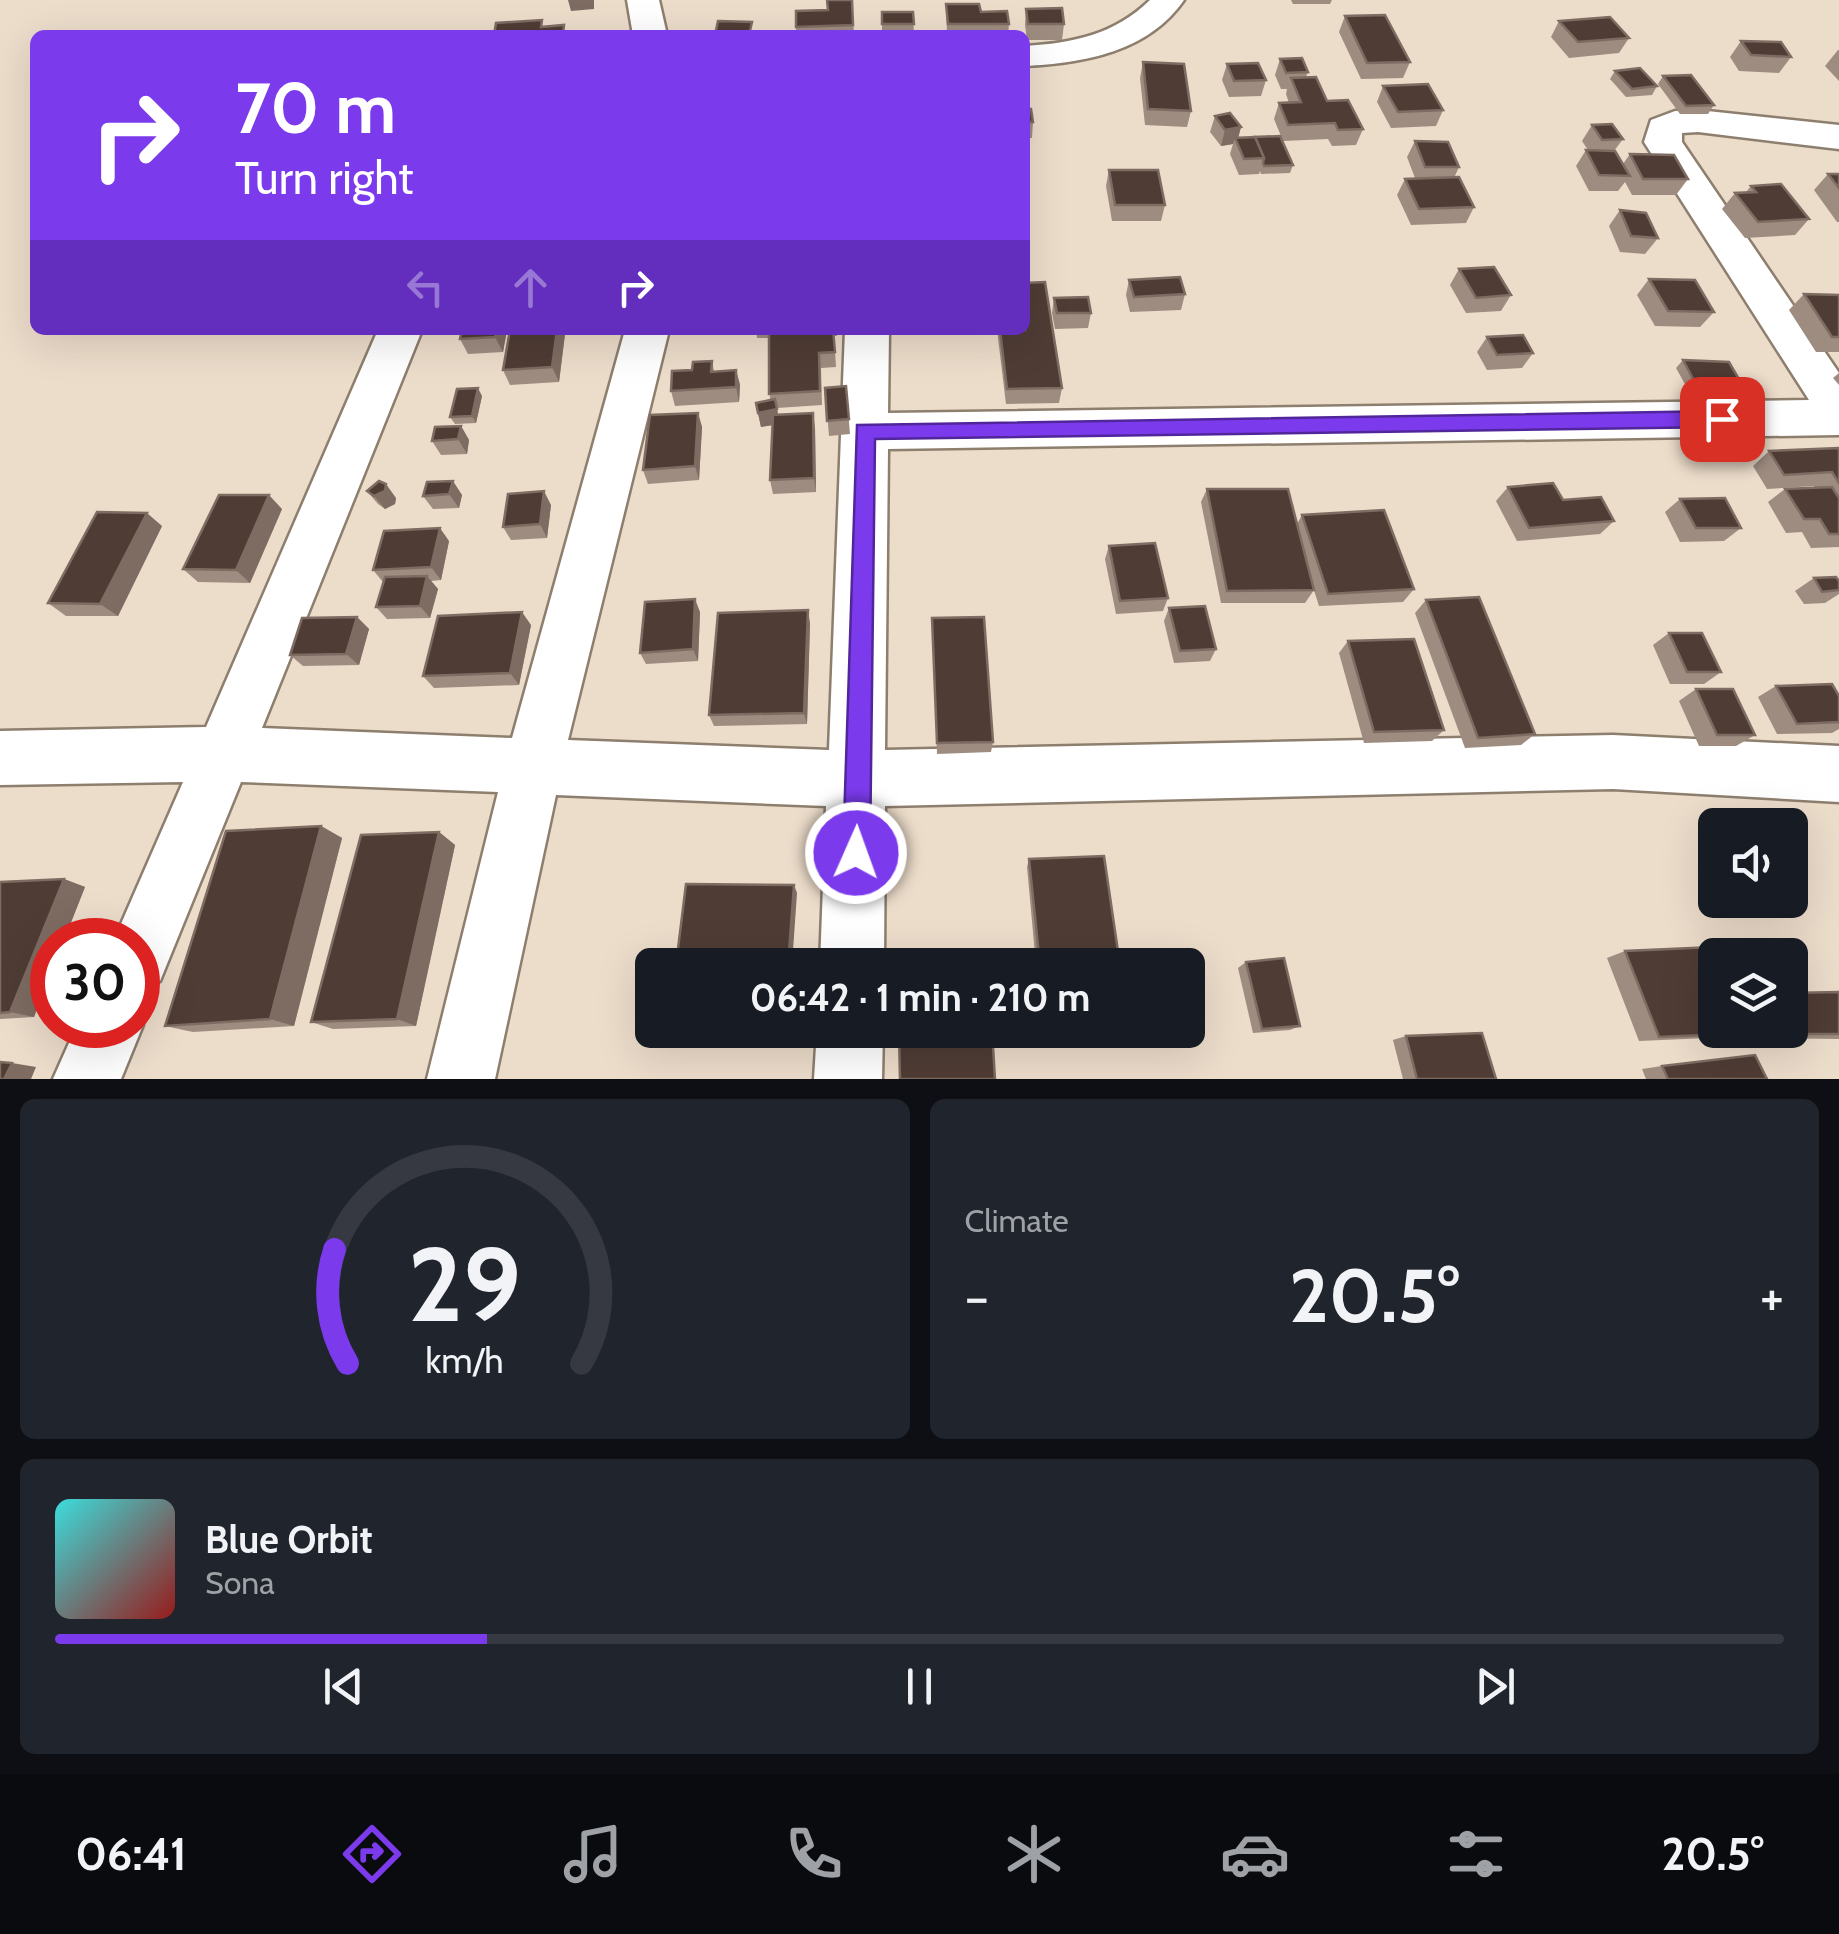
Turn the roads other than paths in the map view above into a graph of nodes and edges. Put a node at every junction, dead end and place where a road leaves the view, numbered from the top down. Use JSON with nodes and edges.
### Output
{"nodes":[{"id":1,"x":644,"y":0,"type":"edge"},
{"id":2,"x":1168,"y":0,"type":"edge"},
{"id":3,"x":649,"y":30,"type":"edge"},
{"id":4,"x":1030,"y":56,"type":"edge"},
{"id":5,"x":1839,"y":138,"type":"edge"},
{"id":6,"x":398,"y":335,"type":"edge"},
{"id":7,"x":646,"y":335,"type":"edge"},
{"id":8,"x":866,"y":335,"type":"edge"},
{"id":9,"x":1839,"y":408,"type":"edge"},
{"id":10,"x":1839,"y":418,"type":"edge"},
{"id":11,"x":865,"y":431,"type":"junction"},
{"id":12,"x":223,"y":754,"type":"junction"},
{"id":13,"x":0,"y":758,"type":"edge"},
{"id":14,"x":533,"y":766,"type":"junction"},
{"id":15,"x":1839,"y":774,"type":"edge"},
{"id":16,"x":859,"y":778,"type":"junction"},
{"id":17,"x":155,"y":918,"type":"edge"},
{"id":18,"x":853,"y":948,"type":"edge"},
{"id":19,"x":100,"y":1048,"type":"edge"},
{"id":20,"x":849,"y":1048,"type":"edge"},
{"id":21,"x":87,"y":1079,"type":"edge"},
{"id":22,"x":461,"y":1079,"type":"edge"},
{"id":23,"x":848,"y":1079,"type":"edge"}],
"edges":[{"from":1,"to":3,"type":"street"},
{"from":2,"to":4,"type":"street"},
{"from":5,"to":9,"type":"street"},
{"from":6,"to":12,"type":"street"},
{"from":7,"to":14,"type":"street"},
{"from":8,"to":11,"type":"street"},
{"from":10,"to":11,"type":"street"},
{"from":11,"to":16,"type":"street"},
{"from":12,"to":13,"type":"street"},
{"from":12,"to":14,"type":"street"},
{"from":12,"to":17,"type":"street"},
{"from":14,"to":16,"type":"street"},
{"from":14,"to":22,"type":"street"},
{"from":15,"to":16,"type":"street"},
{"from":16,"to":18,"type":"street"},
{"from":19,"to":21,"type":"street"},
{"from":20,"to":23,"type":"street"}]}
